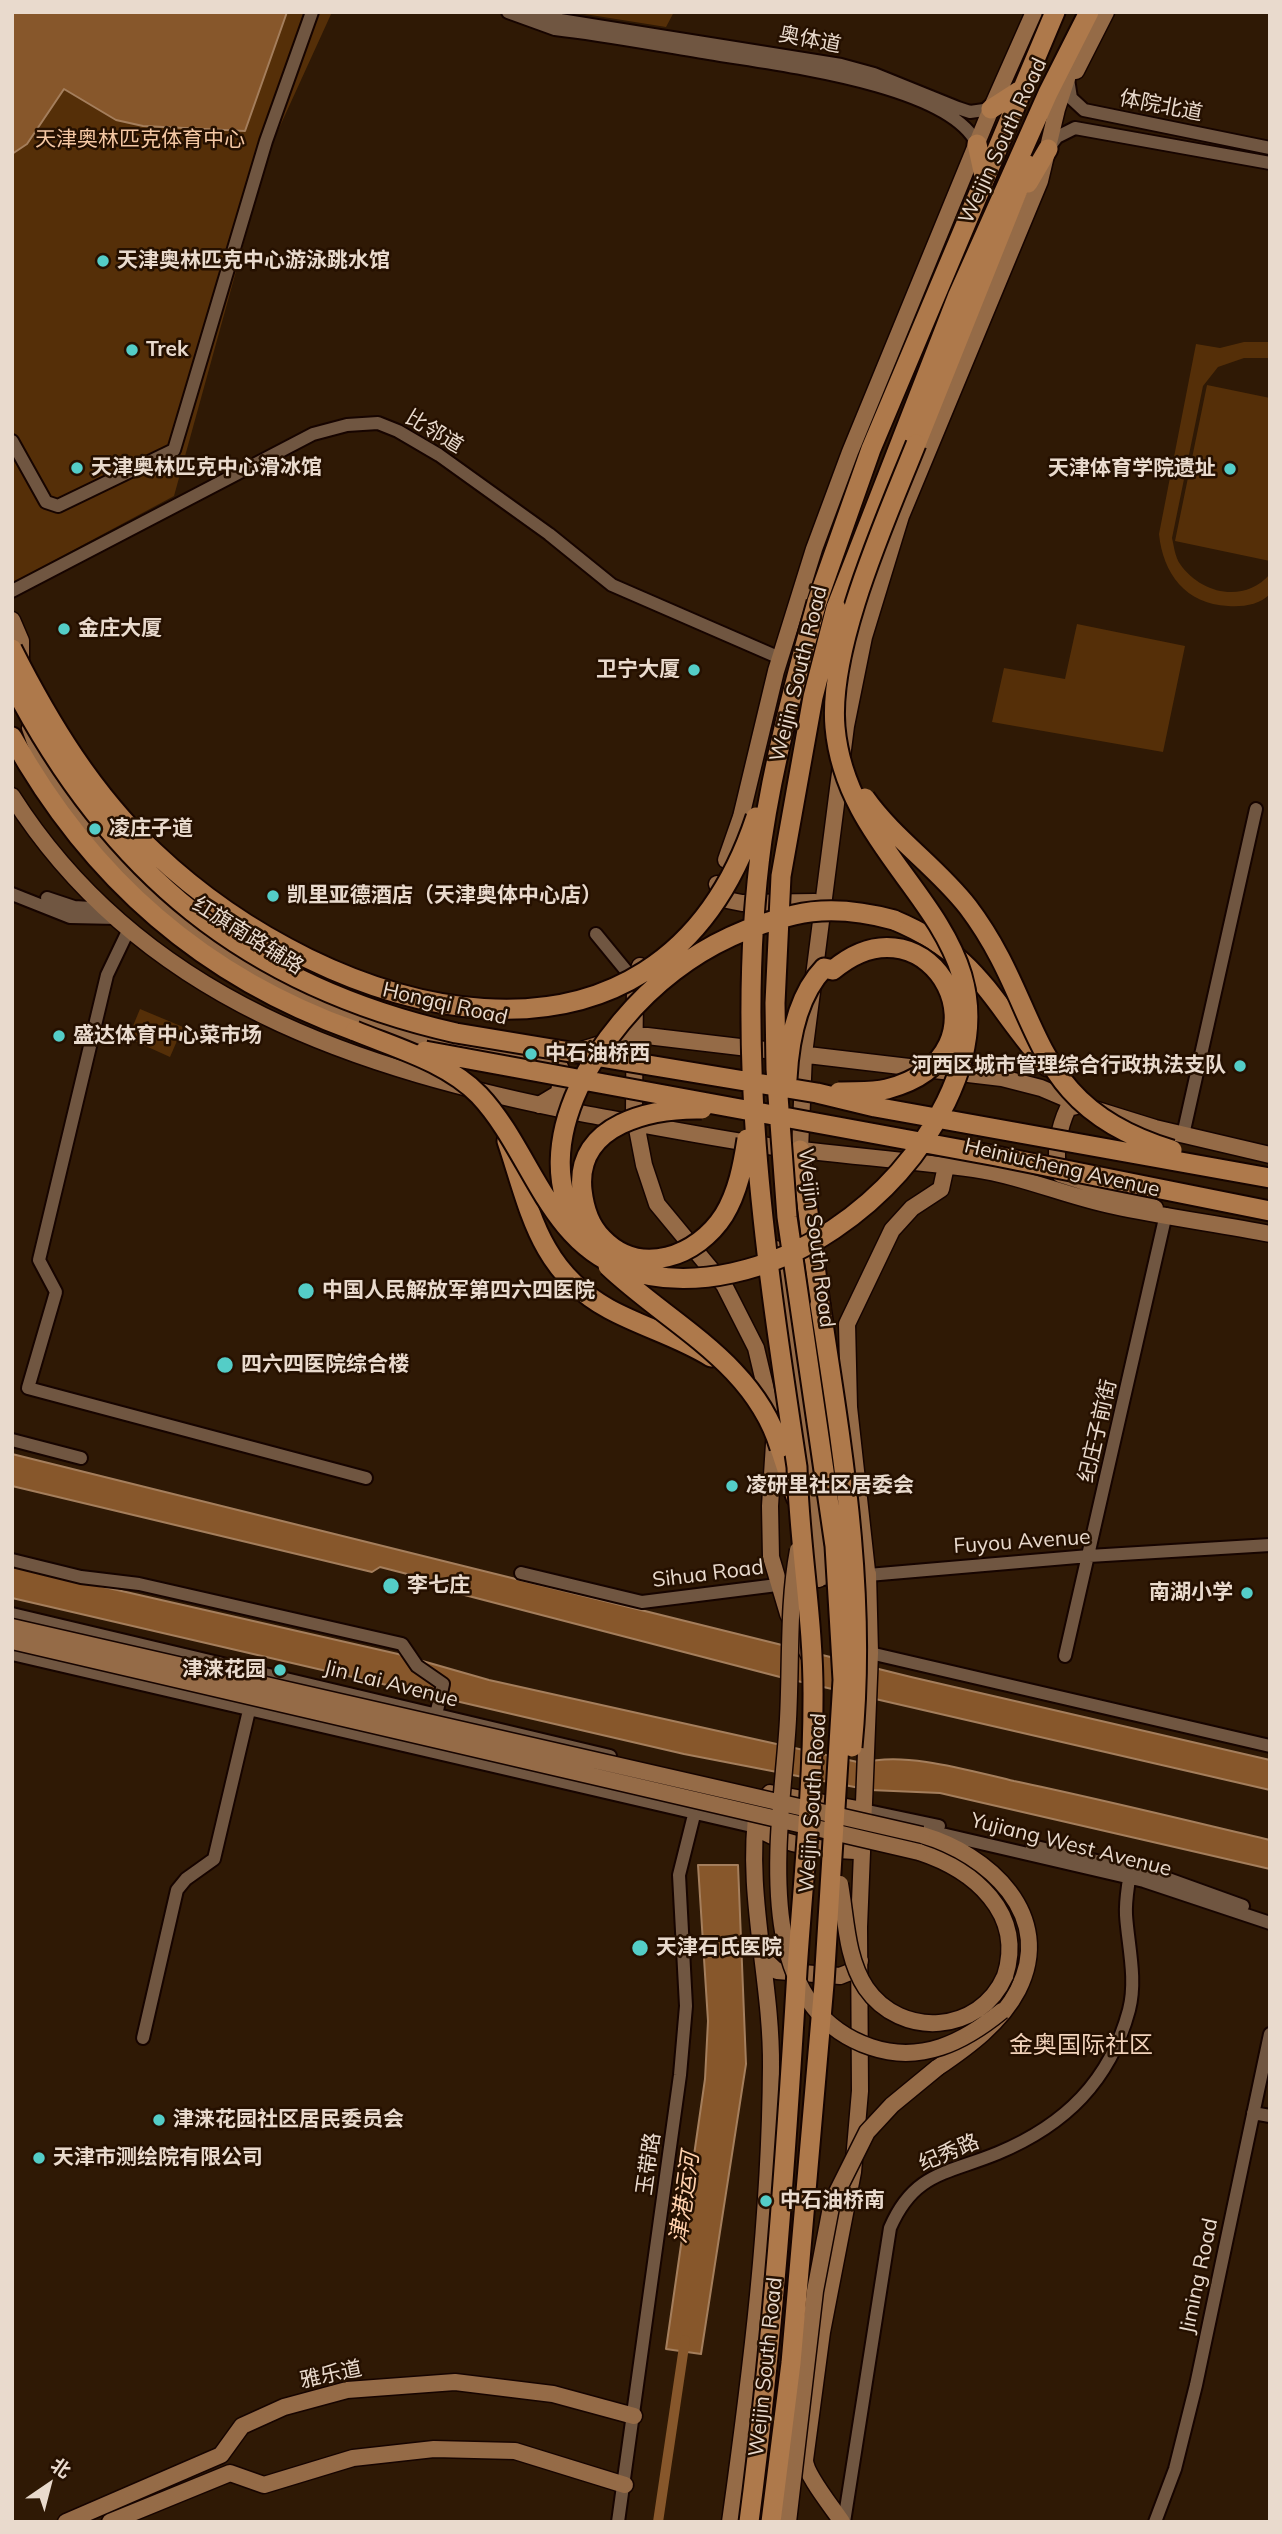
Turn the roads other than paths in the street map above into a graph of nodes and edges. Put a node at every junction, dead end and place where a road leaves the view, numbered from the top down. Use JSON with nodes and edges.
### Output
{"nodes":[{"id":1,"x":312,"y":12,"type":"edge"},
{"id":2,"x":508,"y":12,"type":"edge"},
{"id":3,"x":533,"y":12,"type":"edge"},
{"id":4,"x":1034,"y":12,"type":"edge"},
{"id":5,"x":1055,"y":12,"type":"edge"},
{"id":6,"x":1106,"y":12,"type":"edge"},
{"id":7,"x":1086,"y":18,"type":"edge"},
{"id":8,"x":1066,"y":86,"type":"junction"},
{"id":9,"x":1020,"y":90,"type":"junction"},
{"id":10,"x":991,"y":109,"type":"junction"},
{"id":11,"x":977,"y":144,"type":"junction"},
{"id":12,"x":1048,"y":149,"type":"junction"},
{"id":13,"x":1270,"y":149,"type":"edge"},
{"id":14,"x":1270,"y":163,"type":"edge"},
{"id":15,"x":984,"y":176,"type":"junction"},
{"id":16,"x":1015,"y":205,"type":"junction"},
{"id":17,"x":12,"y":441,"type":"edge"},
{"id":18,"x":12,"y":591,"type":"edge"},
{"id":19,"x":826,"y":605,"type":"junction"},
{"id":20,"x":12,"y":620,"type":"edge"},
{"id":21,"x":12,"y":649,"type":"edge"},
{"id":22,"x":780,"y":658,"type":"junction"},
{"id":23,"x":12,"y":683,"type":"edge"},
{"id":24,"x":12,"y":737,"type":"edge"},
{"id":25,"x":839,"y":751,"type":"junction"},
{"id":26,"x":81,"y":770,"type":"junction"},
{"id":27,"x":774,"y":770,"type":"junction"},
{"id":28,"x":12,"y":796,"type":"edge"},
{"id":29,"x":1256,"y":809,"type":"dead end"},
{"id":30,"x":142,"y":868,"type":"junction"},
{"id":31,"x":717,"y":881,"type":"junction"},
{"id":32,"x":12,"y":885,"type":"edge"},
{"id":33,"x":12,"y":894,"type":"edge"},
{"id":34,"x":826,"y":894,"type":"junction"},
{"id":35,"x":118,"y":919,"type":"junction"},
{"id":36,"x":596,"y":934,"type":"dead end"},
{"id":37,"x":635,"y":968,"type":"junction"},
{"id":38,"x":387,"y":1029,"type":"junction"},
{"id":39,"x":355,"y":1031,"type":"junction"},
{"id":40,"x":635,"y":1035,"type":"junction"},
{"id":41,"x":804,"y":1054,"type":"junction"},
{"id":42,"x":547,"y":1060,"type":"junction"},
{"id":43,"x":376,"y":1063,"type":"junction"},
{"id":44,"x":1054,"y":1084,"type":"junction"},
{"id":45,"x":817,"y":1093,"type":"junction"},
{"id":46,"x":539,"y":1105,"type":"junction"},
{"id":47,"x":1081,"y":1105,"type":"junction"},
{"id":48,"x":747,"y":1107,"type":"junction"},
{"id":49,"x":502,"y":1127,"type":"junction"},
{"id":50,"x":1000,"y":1130,"type":"joint"},
{"id":51,"x":636,"y":1131,"type":"junction"},
{"id":52,"x":1183,"y":1135,"type":"junction"},
{"id":53,"x":774,"y":1143,"type":"junction"},
{"id":54,"x":800,"y":1150,"type":"junction"},
{"id":55,"x":1270,"y":1155,"type":"edge"},
{"id":56,"x":947,"y":1166,"type":"junction"},
{"id":57,"x":1222,"y":1168,"type":"junction"},
{"id":58,"x":1018,"y":1177,"type":"junction"},
{"id":59,"x":1270,"y":1178,"type":"edge"},
{"id":60,"x":1270,"y":1211,"type":"edge"},
{"id":61,"x":1166,"y":1214,"type":"junction"},
{"id":62,"x":1270,"y":1234,"type":"edge"},
{"id":63,"x":730,"y":1369,"type":"junction"},
{"id":64,"x":12,"y":1440,"type":"edge"},
{"id":65,"x":81,"y":1458,"type":"dead end"},
{"id":66,"x":366,"y":1478,"type":"dead end"},
{"id":67,"x":804,"y":1503,"type":"junction"},
{"id":68,"x":801,"y":1533,"type":"junction"},
{"id":69,"x":1270,"y":1545,"type":"edge"},
{"id":70,"x":1089,"y":1556,"type":"junction"},
{"id":71,"x":12,"y":1560,"type":"edge"},
{"id":72,"x":521,"y":1573,"type":"dead end"},
{"id":73,"x":868,"y":1574,"type":"junction"},
{"id":74,"x":819,"y":1578,"type":"junction"},
{"id":75,"x":778,"y":1585,"type":"junction"},
{"id":76,"x":12,"y":1614,"type":"edge"},
{"id":77,"x":12,"y":1627,"type":"edge"},
{"id":78,"x":12,"y":1641,"type":"edge"},
{"id":79,"x":870,"y":1653,"type":"junction"},
{"id":80,"x":15,"y":1656,"type":"edge"},
{"id":81,"x":1065,"y":1656,"type":"dead end"},
{"id":82,"x":258,"y":1671,"type":"junction"},
{"id":83,"x":250,"y":1708,"type":"junction"},
{"id":84,"x":437,"y":1711,"type":"junction"},
{"id":85,"x":1270,"y":1746,"type":"edge"},
{"id":86,"x":760,"y":1791,"type":"junction"},
{"id":87,"x":814,"y":1794,"type":"junction"},
{"id":88,"x":695,"y":1811,"type":"junction"},
{"id":89,"x":863,"y":1811,"type":"junction"},
{"id":90,"x":756,"y":1827,"type":"junction"},
{"id":91,"x":861,"y":1846,"type":"junction"},
{"id":92,"x":1130,"y":1873,"type":"junction"},
{"id":93,"x":840,"y":1884,"type":"junction"},
{"id":94,"x":1270,"y":1916,"type":"edge"},
{"id":95,"x":1270,"y":1923,"type":"edge"},
{"id":96,"x":860,"y":1961,"type":"junction"},
{"id":97,"x":772,"y":1977,"type":"junction"},
{"id":98,"x":832,"y":1980,"type":"junction"},
{"id":99,"x":861,"y":1993,"type":"junction"},
{"id":100,"x":1002,"y":2011,"type":"junction"},
{"id":101,"x":1270,"y":2034,"type":"edge"},
{"id":102,"x":143,"y":2038,"type":"dead end"},
{"id":103,"x":1270,"y":2066,"type":"edge"},
{"id":104,"x":1261,"y":2114,"type":"edge"},
{"id":105,"x":634,"y":2416,"type":"junction"},
{"id":106,"x":625,"y":2485,"type":"junction"},
{"id":107,"x":66,"y":2522,"type":"edge"},
{"id":108,"x":110,"y":2522,"type":"edge"},
{"id":109,"x":618,"y":2522,"type":"edge"},
{"id":110,"x":730,"y":2522,"type":"edge"},
{"id":111,"x":749,"y":2522,"type":"edge"},
{"id":112,"x":771,"y":2522,"type":"edge"},
{"id":113,"x":788,"y":2522,"type":"edge"},
{"id":114,"x":843,"y":2522,"type":"edge"},
{"id":115,"x":1155,"y":2522,"type":"edge"},
{"id":116,"x":1160,"y":2522,"type":"edge"}],
"edges":[{"from":1,"to":17,"type":"street"},
{"from":2,"to":11,"type":"street"},
{"from":3,"to":10,"type":"street","name":"奥体道"},
{"from":4,"to":10,"type":"main road"},
{"from":5,"to":9,"type":"highway","name":"Weijin South Road"},
{"from":6,"to":8,"type":"main road"},
{"from":7,"to":8,"type":"main road"},
{"from":7,"to":16,"type":"highway"},
{"from":7,"to":19,"type":"highway","name":"Weijin South Road"},
{"from":8,"to":12,"type":"main road"},
{"from":8,"to":13,"type":"street","name":"体院北道"},
{"from":9,"to":10,"type":"highway"},
{"from":9,"to":15,"type":"highway","name":"Weijin South Road"},
{"from":10,"to":11,"type":"main road"},
{"from":11,"to":15,"type":"highway"},
{"from":11,"to":22,"type":"main road"},
{"from":12,"to":14,"type":"street"},
{"from":12,"to":16,"type":"highway"},
{"from":12,"to":34,"type":"main road"},
{"from":15,"to":19,"type":"highway","name":"Weijin South Road"},
{"from":16,"to":25,"type":"highway","bridge":true},
{"from":18,"to":22,"type":"street","name":"比邻道"},
{"from":19,"to":27,"type":"highway","name":"Weijin South Road","bridge":true},
{"from":19,"to":53,"type":"highway","name":"Weijin South Road","bridge":true},
{"from":20,"to":38,"type":"main road","name":"红旗南路辅路"},
{"from":21,"to":26,"type":"highway","bridge":true},
{"from":22,"to":31,"type":"main road"},
{"from":23,"to":30,"type":"highway","name":"Hongqi Road","bridge":true},
{"from":24,"to":39,"type":"highway"},
{"from":25,"to":44,"type":"highway","bridge":true},
{"from":25,"to":49,"type":"highway","bridge":true},
{"from":26,"to":27,"type":"highway","bridge":true},
{"from":26,"to":30,"type":"highway","bridge":true},
{"from":27,"to":48,"type":"highway","name":"Weijin South Road","bridge":true},
{"from":28,"to":35,"type":"main road"},
{"from":29,"to":52,"type":"street"},
{"from":30,"to":45,"type":"highway","name":"Hongqi Road","bridge":true},
{"from":31,"to":34,"type":"main road"},
{"from":31,"to":37,"type":"main road"},
{"from":32,"to":35,"type":"street"},
{"from":33,"to":35,"type":"street"},
{"from":34,"to":41,"type":"main road"},
{"from":35,"to":43,"type":"main road"},
{"from":35,"to":66,"type":"street"},
{"from":36,"to":37,"type":"street"},
{"from":37,"to":40,"type":"main road"},
{"from":38,"to":42,"type":"main road","name":"红旗南路辅路"},
{"from":38,"to":43,"type":"main road"},
{"from":39,"to":48,"type":"highway","bridge":true},
{"from":39,"to":49,"type":"highway","bridge":true},
{"from":40,"to":41,"type":"main road"},
{"from":40,"to":42,"type":"main road","name":"红旗南路辅路"},
{"from":40,"to":51,"type":"main road"},
{"from":41,"to":44,"type":"main road"},
{"from":41,"to":54,"type":"main road"},
{"from":42,"to":46,"type":"main road"},
{"from":43,"to":46,"type":"main road"},
{"from":44,"to":47,"type":"main road"},
{"from":44,"to":57,"type":"highway","bridge":true},
{"from":44,"to":58,"type":"main road"},
{"from":44,"to":63,"type":"highway","bridge":true},
{"from":45,"to":50,"type":"highway","name":"Hongqi Road","bridge":true},
{"from":45,"to":53,"type":"highway","bridge":true},
{"from":46,"to":51,"type":"main road","name":"Heiniucheng Avenue"},
{"from":47,"to":52,"type":"main road"},
{"from":47,"to":61,"type":"main road"},
{"from":48,"to":48,"type":"highway","bridge":true},
{"from":48,"to":60,"type":"highway","name":"Heiniucheng Avenue","bridge":true},
{"from":48,"to":67,"type":"highway","name":"Weijin South Road","bridge":true},
{"from":49,"to":63,"type":"highway","bridge":true},
{"from":50,"to":57,"type":"highway","name":"Heiniucheng Avenue","bridge":true},
{"from":51,"to":53,"type":"main road","name":"Heiniucheng Avenue"},
{"from":51,"to":75,"type":"main road"},
{"from":52,"to":55,"type":"main road"},
{"from":53,"to":54,"type":"main road","name":"Heiniucheng Avenue"},
{"from":53,"to":67,"type":"main road"},
{"from":53,"to":98,"type":"highway","name":"Weijin South Road","bridge":true},
{"from":54,"to":56,"type":"main road","name":"Heiniucheng Avenue"},
{"from":54,"to":93,"type":"highway","bridge":true},
{"from":56,"to":58,"type":"main road","name":"Heiniucheng Avenue"},
{"from":56,"to":73,"type":"main road"},
{"from":57,"to":59,"type":"highway","name":"Heiniucheng Avenue","bridge":true},
{"from":58,"to":61,"type":"main road","name":"Heiniucheng Avenue"},
{"from":61,"to":62,"type":"main road","name":"Heiniucheng Avenue"},
{"from":61,"to":70,"type":"street","name":"纪庄子前街"},
{"from":63,"to":67,"type":"highway","bridge":true},
{"from":64,"to":65,"type":"street"},
{"from":67,"to":68,"type":"highway","name":"Weijin South Road","bridge":true},
{"from":67,"to":73,"type":"main road"},
{"from":67,"to":74,"type":"main road"},
{"from":68,"to":100,"type":"main road","bridge":true},
{"from":68,"to":111,"type":"highway","name":"Weijin South Road","bridge":true},
{"from":69,"to":70,"type":"street","name":"Fuyou Avenue"},
{"from":70,"to":73,"type":"street","name":"Fuyou Avenue"},
{"from":70,"to":81,"type":"street","name":"纪庄子前街"},
{"from":71,"to":84,"type":"street"},
{"from":72,"to":75,"type":"street","name":"Sihua Road"},
{"from":73,"to":74,"type":"street","name":"Fuyou Avenue"},
{"from":73,"to":79,"type":"main road"},
{"from":74,"to":75,"type":"street","name":"Fuyou Avenue"},
{"from":75,"to":87,"type":"main road","bridge":true},
{"from":76,"to":82,"type":"street","name":"Jin Lai Avenue"},
{"from":77,"to":100,"type":"main road","bridge":true},
{"from":78,"to":93,"type":"main road","bridge":true},
{"from":79,"to":85,"type":"street"},
{"from":79,"to":89,"type":"main road"},
{"from":80,"to":83,"type":"street"},
{"from":82,"to":83,"type":"street"},
{"from":82,"to":84,"type":"street","name":"Jin Lai Avenue"},
{"from":83,"to":88,"type":"street"},
{"from":83,"to":102,"type":"street"},
{"from":84,"to":86,"type":"street","name":"Jin Lai Avenue"},
{"from":86,"to":87,"type":"main road"},
{"from":86,"to":90,"type":"main road"},
{"from":87,"to":89,"type":"main road"},
{"from":88,"to":90,"type":"street"},
{"from":88,"to":105,"type":"street","name":"玉带路"},
{"from":89,"to":91,"type":"main road"},
{"from":89,"to":92,"type":"street","name":"Yujiang West Avenue"},
{"from":90,"to":91,"type":"main road"},
{"from":90,"to":97,"type":"main road"},
{"from":91,"to":96,"type":"main road"},
{"from":92,"to":94,"type":"street","name":"Yujiang West Avenue"},
{"from":92,"to":95,"type":"street","name":"Yujiang West Avenue"},
{"from":92,"to":114,"type":"street","name":"纪秀路"},
{"from":93,"to":98,"type":"highway","bridge":true},
{"from":96,"to":98,"type":"main road"},
{"from":96,"to":99,"type":"main road"},
{"from":97,"to":98,"type":"main road"},
{"from":97,"to":110,"type":"main road"},
{"from":98,"to":99,"type":"main road"},
{"from":98,"to":112,"type":"highway","name":"Weijin South Road","bridge":true},
{"from":99,"to":114,"type":"main road"},
{"from":100,"to":113,"type":"main road","bridge":true},
{"from":101,"to":104,"type":"street","name":"Jiming Road"},
{"from":103,"to":104,"type":"street","name":"Jiming Road"},
{"from":104,"to":115,"type":"street","name":"Jiming Road"},
{"from":104,"to":116,"type":"street","name":"Jiming Road"},
{"from":105,"to":106,"type":"street","name":"玉带路"},
{"from":105,"to":107,"type":"main road","name":"雅乐道"},
{"from":106,"to":108,"type":"main road"},
{"from":106,"to":109,"type":"street","name":"玉带路"}]}
